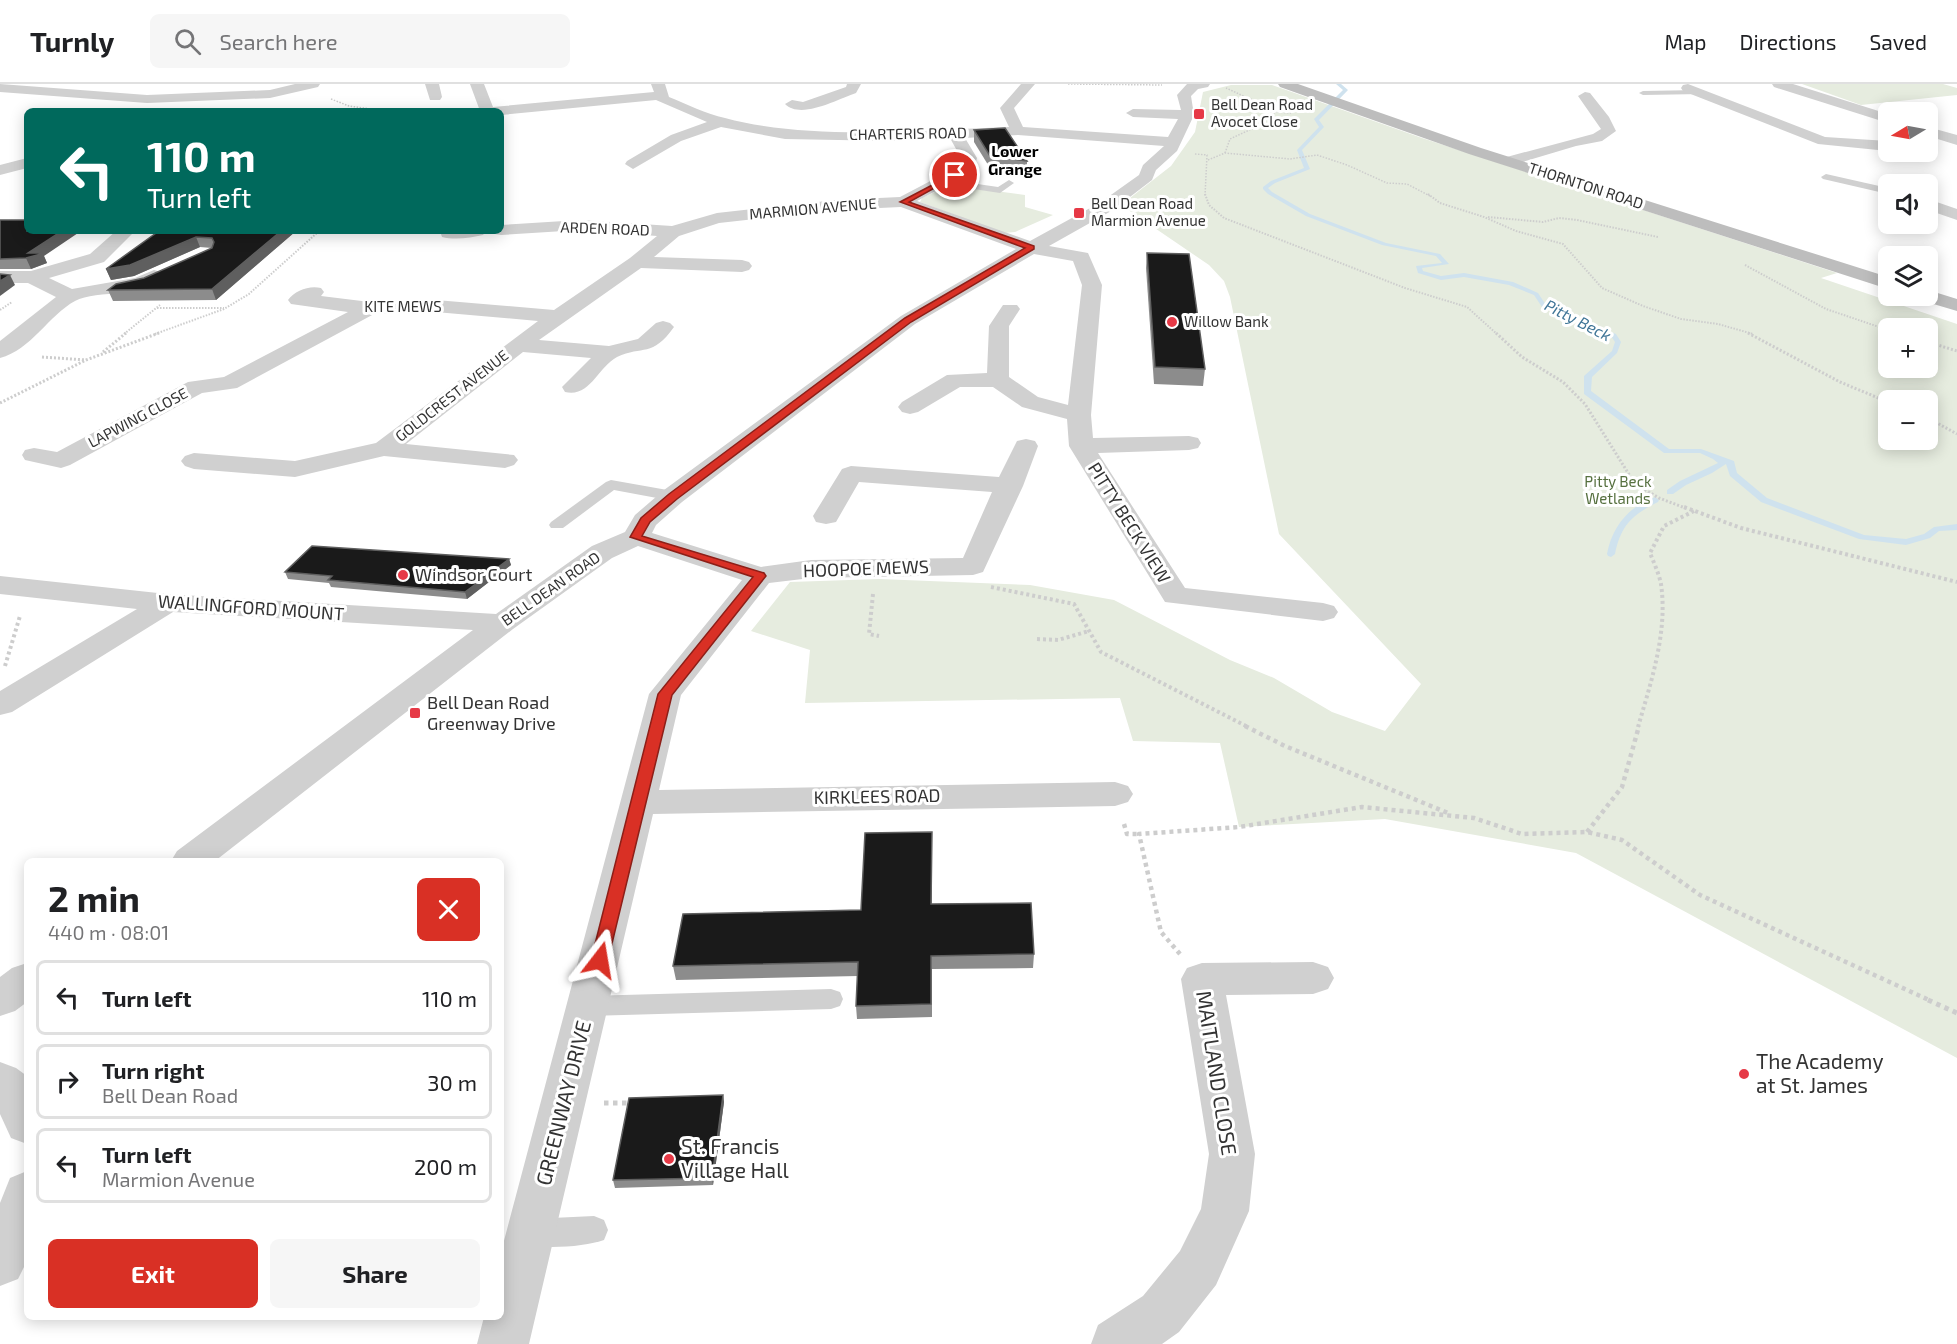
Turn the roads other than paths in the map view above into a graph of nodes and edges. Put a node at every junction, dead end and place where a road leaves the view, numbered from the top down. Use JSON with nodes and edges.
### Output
{"nodes":[{"id":1,"x":477,"y":84,"type":"edge"},
{"id":2,"x":854,"y":84,"type":"edge"},
{"id":3,"x":1285,"y":84,"type":"edge"},
{"id":4,"x":1779,"y":84,"type":"edge"},
{"id":5,"x":310,"y":85,"type":"edge"},
{"id":6,"x":0,"y":88,"type":"edge"},
{"id":7,"x":1025,"y":88,"type":"edge"},
{"id":8,"x":660,"y":89,"type":"edge"},
{"id":9,"x":1000,"y":89,"type":"dead end"},
{"id":10,"x":1694,"y":90,"type":"joint"},
{"id":11,"x":1643,"y":93,"type":"dead end"},
{"id":12,"x":1203,"y":96,"type":"edge"},
{"id":13,"x":1585,"y":96,"type":"dead end"},
{"id":14,"x":168,"y":98,"type":"junction"},
{"id":15,"x":136,"y":99,"type":"junction"},
{"id":16,"x":792,"y":104,"type":"dead end"},
{"id":17,"x":121,"y":108,"type":"edge"},
{"id":18,"x":154,"y":108,"type":"edge"},
{"id":19,"x":486,"y":108,"type":"edge"},
{"id":20,"x":504,"y":110,"type":"edge"},
{"id":21,"x":1133,"y":113,"type":"dead end"},
{"id":22,"x":1878,"y":115,"type":"edge"},
{"id":23,"x":720,"y":122,"type":"junction"},
{"id":24,"x":1018,"y":131,"type":"junction"},
{"id":25,"x":1938,"y":134,"type":"edge"},
{"id":26,"x":847,"y":135,"type":"junction"},
{"id":27,"x":956,"y":135,"type":"junction"},
{"id":28,"x":1956,"y":140,"type":"edge"},
{"id":29,"x":1938,"y":141,"type":"edge"},
{"id":30,"x":1878,"y":145,"type":"edge"},
{"id":31,"x":1171,"y":147,"type":"junction"},
{"id":32,"x":831,"y":150,"type":"dead end"},
{"id":33,"x":1509,"y":161,"type":"junction"},
{"id":34,"x":633,"y":164,"type":"dead end"},
{"id":35,"x":24,"y":165,"type":"edge"},
{"id":36,"x":1826,"y":177,"type":"dead end"},
{"id":37,"x":2,"y":178,"type":"edge"},
{"id":38,"x":943,"y":182,"type":"junction"},
{"id":39,"x":1009,"y":183,"type":"edge"},
{"id":40,"x":1878,"y":189,"type":"edge"},
{"id":41,"x":903,"y":202,"type":"junction"},
{"id":42,"x":1938,"y":208,"type":"edge"},
{"id":43,"x":1957,"y":215,"type":"edge"},
{"id":44,"x":504,"y":230,"type":"edge"},
{"id":45,"x":673,"y":232,"type":"junction"},
{"id":46,"x":123,"y":234,"type":"edge"},
{"id":47,"x":1031,"y":248,"type":"junction"},
{"id":48,"x":637,"y":262,"type":"junction"},
{"id":49,"x":742,"y":266,"type":"dead end"},
{"id":50,"x":169,"y":270,"type":"edge"},
{"id":51,"x":32,"y":276,"type":"junction"},
{"id":52,"x":0,"y":277,"type":"edge"},
{"id":53,"x":1878,"y":280,"type":"edge"},
{"id":54,"x":314,"y":292,"type":"dead end"},
{"id":55,"x":69,"y":296,"type":"junction"},
{"id":56,"x":1938,"y":299,"type":"edge"},
{"id":57,"x":1957,"y":305,"type":"edge"},
{"id":58,"x":370,"y":308,"type":"junction"},
{"id":59,"x":1010,"y":309,"type":"dead end"},
{"id":60,"x":560,"y":317,"type":"junction"},
{"id":61,"x":663,"y":327,"type":"dead end"},
{"id":62,"x":518,"y":345,"type":"junction"},
{"id":63,"x":0,"y":351,"type":"edge"},
{"id":64,"x":609,"y":353,"type":"junction"},
{"id":65,"x":998,"y":380,"type":"junction"},
{"id":66,"x":573,"y":387,"type":"dead end"},
{"id":67,"x":910,"y":407,"type":"dead end"},
{"id":68,"x":1079,"y":415,"type":"junction"},
{"id":69,"x":1189,"y":443,"type":"dead end"},
{"id":70,"x":1026,"y":446,"type":"dead end"},
{"id":71,"x":1081,"y":446,"type":"junction"},
{"id":72,"x":384,"y":449,"type":"junction"},
{"id":73,"x":34,"y":455,"type":"dead end"},
{"id":74,"x":505,"y":460,"type":"dead end"},
{"id":75,"x":194,"y":461,"type":"dead end"},
{"id":76,"x":1010,"y":486,"type":"junction"},
{"id":77,"x":673,"y":496,"type":"junction"},
{"id":78,"x":826,"y":516,"type":"dead end"},
{"id":79,"x":557,"y":525,"type":"dead end"},
{"id":80,"x":636,"y":537,"type":"junction"},
{"id":81,"x":760,"y":576,"type":"junction"},
{"id":82,"x":14,"y":586,"type":"edge"},
{"id":83,"x":167,"y":603,"type":"junction"},
{"id":84,"x":1323,"y":612,"type":"dead end"},
{"id":85,"x":502,"y":623,"type":"junction"},
{"id":86,"x":0,"y":705,"type":"edge"},
{"id":87,"x":1115,"y":794,"type":"dead end"},
{"id":88,"x":640,"y":802,"type":"junction"},
{"id":89,"x":194,"y":858,"type":"edge"},
{"id":90,"x":1313,"y":978,"type":"dead end"},
{"id":91,"x":24,"y":981,"type":"edge"},
{"id":92,"x":0,"y":999,"type":"edge"},
{"id":93,"x":831,"y":999,"type":"dead end"},
{"id":94,"x":588,"y":1006,"type":"junction"},
{"id":95,"x":0,"y":1081,"type":"edge"},
{"id":96,"x":24,"y":1117,"type":"edge"},
{"id":97,"x":24,"y":1204,"type":"edge"},
{"id":98,"x":594,"y":1230,"type":"dead end"},
{"id":99,"x":531,"y":1233,"type":"junction"},
{"id":100,"x":0,"y":1262,"type":"edge"},
{"id":101,"x":503,"y":1344,"type":"edge"},
{"id":102,"x":1117,"y":1344,"type":"edge"}],
"edges":[{"from":1,"to":19,"type":"street"},
{"from":2,"to":16,"type":"street"},
{"from":3,"to":33,"type":"main road","name":"THORNTON ROAD"},
{"from":4,"to":22,"type":"street"},
{"from":5,"to":14,"type":"street"},
{"from":6,"to":15,"type":"street"},
{"from":7,"to":9,"type":"street"},
{"from":7,"to":24,"type":"street"},
{"from":8,"to":20,"type":"street"},
{"from":8,"to":23,"type":"street","name":"CHARTERIS ROAD"},
{"from":10,"to":11,"type":"lane"},
{"from":10,"to":30,"type":"street"},
{"from":12,"to":21,"type":"street"},
{"from":12,"to":31,"type":"street","name":"BELL DEAN ROAD"},
{"from":13,"to":33,"type":"street"},
{"from":14,"to":15,"type":"street"},
{"from":14,"to":18,"type":"street"},
{"from":15,"to":17,"type":"street"},
{"from":23,"to":26,"type":"street","name":"CHARTERIS ROAD"},
{"from":23,"to":34,"type":"street"},
{"from":24,"to":27,"type":"street","name":"CHARTERIS ROAD"},
{"from":24,"to":31,"type":"street","name":"CHARTERIS ROAD"},
{"from":25,"to":28,"type":"street"},
{"from":26,"to":27,"type":"street","name":"CHARTERIS ROAD"},
{"from":26,"to":32,"type":"street"},
{"from":27,"to":38,"type":"street"},
{"from":28,"to":29,"type":"street"},
{"from":31,"to":47,"type":"street","name":"BELL DEAN ROAD"},
{"from":33,"to":53,"type":"main road","name":"THORNTON ROAD"},
{"from":35,"to":37,"type":"street"},
{"from":36,"to":40,"type":"lane"},
{"from":38,"to":39,"type":"lane"},
{"from":38,"to":41,"type":"street"},
{"from":41,"to":45,"type":"street","name":"MARMION AVENUE"},
{"from":41,"to":47,"type":"street","name":"MARMION AVENUE"},
{"from":42,"to":43,"type":"street"},
{"from":44,"to":45,"type":"street","name":"ARDEN ROAD"},
{"from":45,"to":48,"type":"street","name":"MARMION AVENUE"},
{"from":46,"to":51,"type":"street"},
{"from":47,"to":68,"type":"street","name":"PITTY BECK VIEW"},
{"from":47,"to":77,"type":"street","name":"BELL DEAN ROAD"},
{"from":48,"to":49,"type":"street"},
{"from":48,"to":60,"type":"street","name":"MARMION AVENUE"},
{"from":50,"to":55,"type":"street"},
{"from":51,"to":52,"type":"street"},
{"from":51,"to":55,"type":"street"},
{"from":54,"to":58,"type":"street","name":"KITE MEWS"},
{"from":55,"to":63,"type":"street"},
{"from":56,"to":57,"type":"main road"},
{"from":58,"to":60,"type":"street","name":"KITE MEWS"},
{"from":58,"to":73,"type":"street","name":"LAPWING CLOSE"},
{"from":59,"to":65,"type":"street"},
{"from":60,"to":62,"type":"street","name":"GOLDCREST AVENUE"},
{"from":61,"to":64,"type":"street"},
{"from":62,"to":64,"type":"street"},
{"from":62,"to":72,"type":"street","name":"GOLDCREST AVENUE"},
{"from":64,"to":66,"type":"street"},
{"from":65,"to":67,"type":"street"},
{"from":65,"to":68,"type":"street"},
{"from":68,"to":71,"type":"street","name":"PITTY BECK VIEW"},
{"from":69,"to":71,"type":"street","name":"PITTY BECK VIEW"},
{"from":70,"to":76,"type":"street"},
{"from":71,"to":84,"type":"street","name":"PITTY BECK VIEW"},
{"from":72,"to":74,"type":"street"},
{"from":72,"to":75,"type":"street","name":"GOLDCREST AVENUE"},
{"from":76,"to":78,"type":"street"},
{"from":76,"to":81,"type":"street","name":"HOOPOE MEWS"},
{"from":77,"to":79,"type":"lane"},
{"from":77,"to":80,"type":"street","name":"BELL DEAN ROAD"},
{"from":80,"to":81,"type":"street"},
{"from":80,"to":85,"type":"street","name":"BELL DEAN ROAD"},
{"from":81,"to":88,"type":"street","name":"GREENWAY DRIVE"},
{"from":82,"to":83,"type":"street","name":"WALLINGFORD MOUNT"},
{"from":83,"to":85,"type":"street","name":"WALLINGFORD MOUNT"},
{"from":83,"to":86,"type":"street"},
{"from":85,"to":89,"type":"street","name":"BELL DEAN ROAD"},
{"from":87,"to":88,"type":"street","name":"KIRKLEES ROAD"},
{"from":88,"to":94,"type":"street","name":"GREENWAY DRIVE"},
{"from":90,"to":102,"type":"street","name":"MAITLAND CLOSE"},
{"from":91,"to":92,"type":"street"},
{"from":93,"to":94,"type":"lane"},
{"from":94,"to":99,"type":"street","name":"GREENWAY DRIVE"},
{"from":95,"to":96,"type":"street"},
{"from":97,"to":100,"type":"street"},
{"from":98,"to":99,"type":"lane"},
{"from":99,"to":101,"type":"street","name":"GREENWAY DRIVE"}]}
